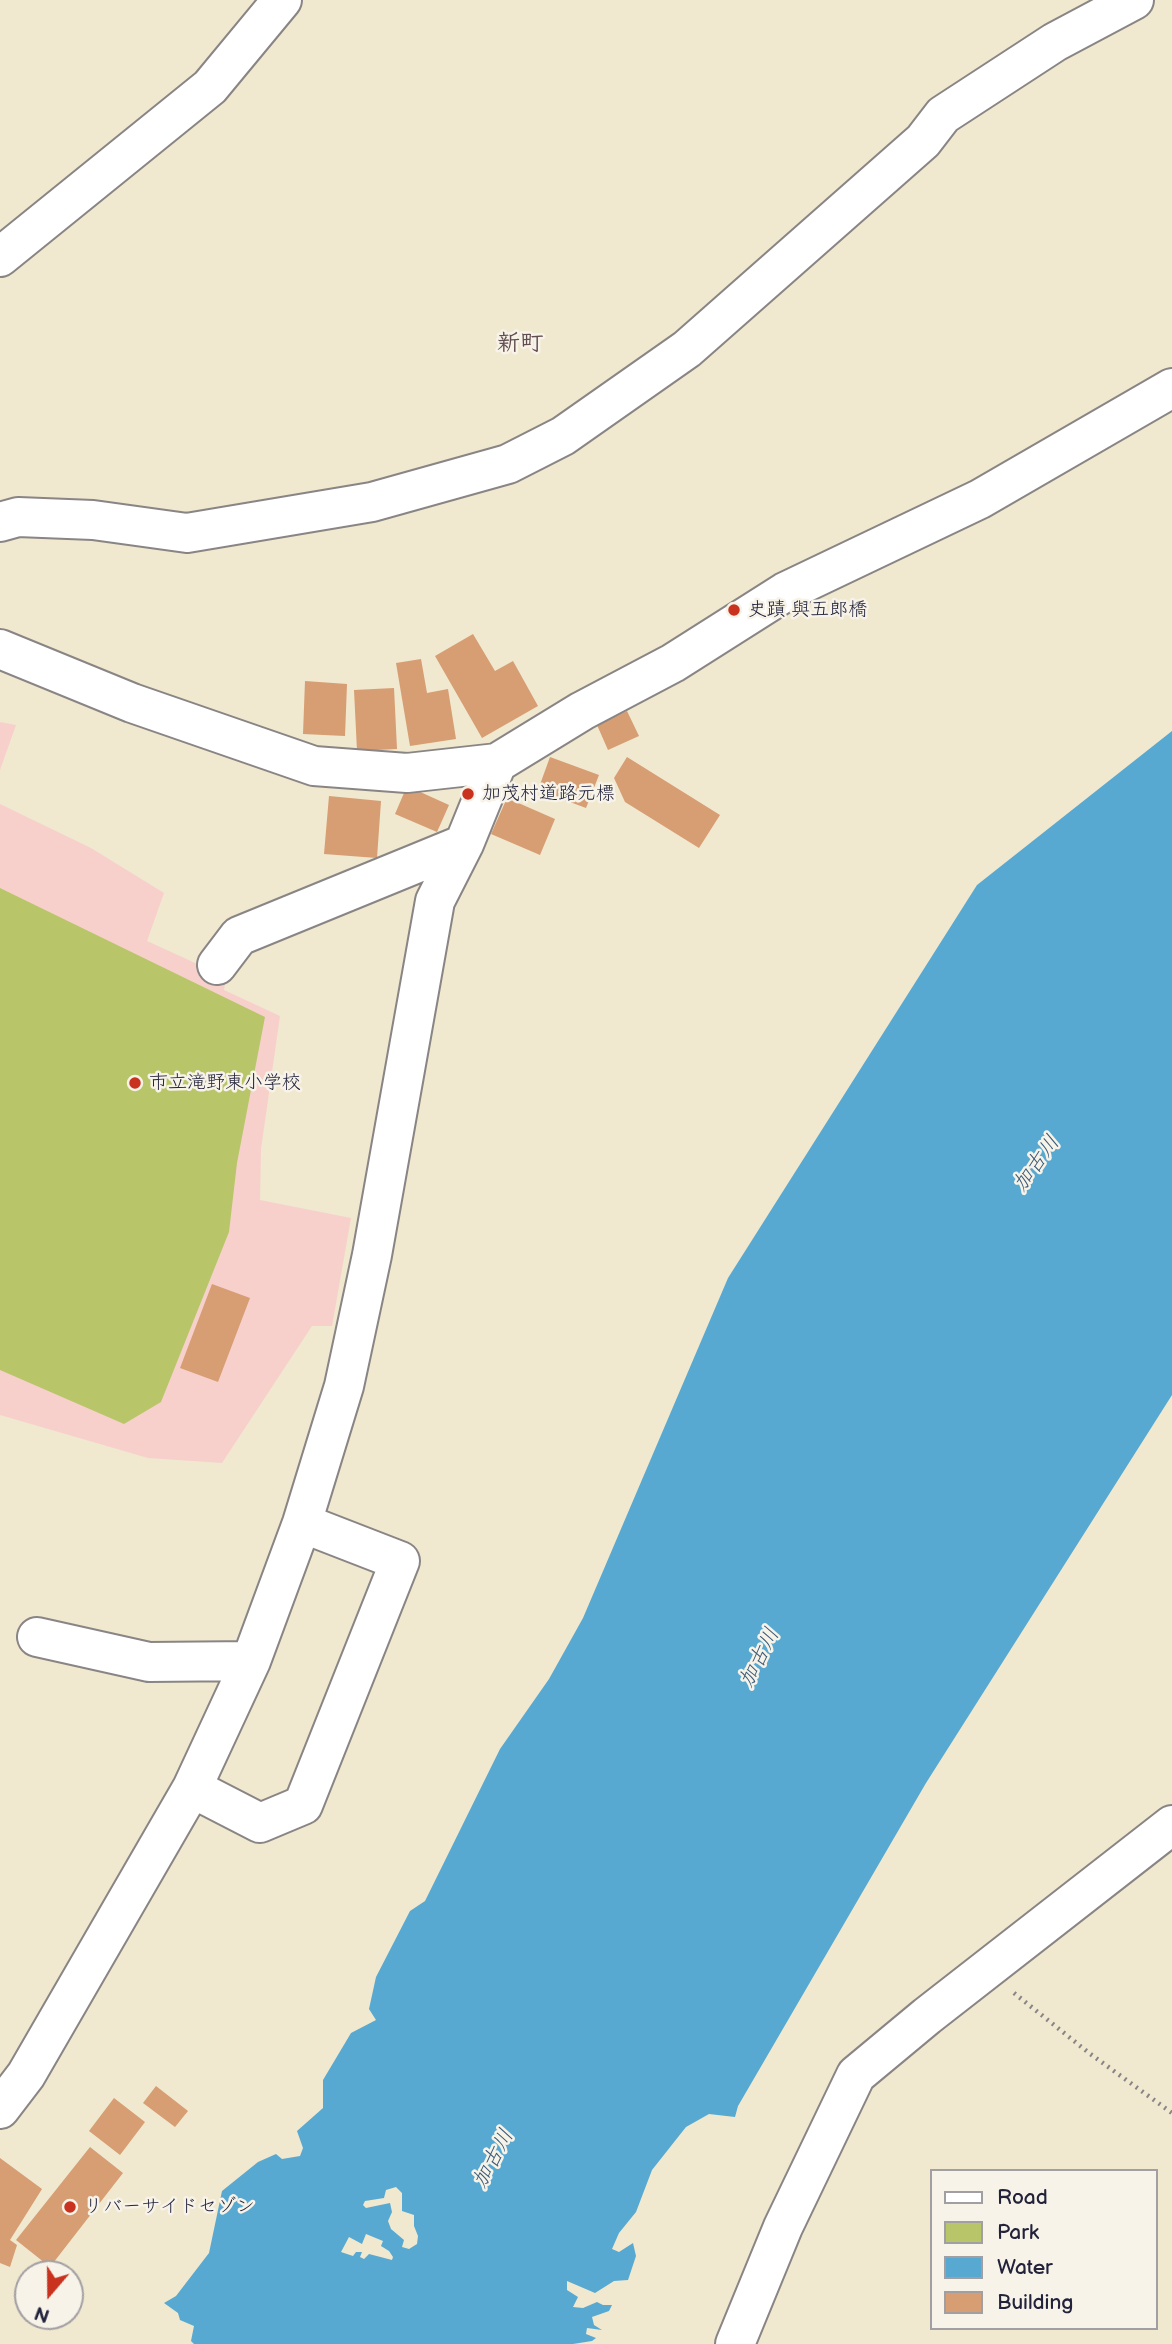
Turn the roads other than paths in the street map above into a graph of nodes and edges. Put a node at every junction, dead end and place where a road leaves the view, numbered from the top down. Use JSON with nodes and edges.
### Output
{"nodes":[{"id":1,"x":282,"y":0,"type":"edge"},
{"id":2,"x":1134,"y":0,"type":"edge"},
{"id":3,"x":0,"y":257,"type":"edge"},
{"id":4,"x":1172,"y":388,"type":"edge"},
{"id":5,"x":0,"y":522,"type":"edge"},
{"id":6,"x":0,"y":649,"type":"edge"},
{"id":7,"x":497,"y":763,"type":"junction"},
{"id":8,"x":464,"y":844,"type":"junction"},
{"id":9,"x":217,"y":965,"type":"dead end"},
{"id":10,"x":302,"y":1523,"type":"junction"},
{"id":11,"x":37,"y":1637,"type":"dead end"},
{"id":12,"x":251,"y":1661,"type":"junction"},
{"id":13,"x":192,"y":1788,"type":"junction"},
{"id":14,"x":1172,"y":1825,"type":"edge"},
{"id":15,"x":0,"y":2109,"type":"edge"},
{"id":16,"x":735,"y":2344,"type":"edge"}],
"edges":[{"from":1,"to":3,"type":"street"},
{"from":2,"to":5,"type":"street"},
{"from":4,"to":7,"type":"street"},
{"from":6,"to":7,"type":"street"},
{"from":7,"to":8,"type":"street"},
{"from":8,"to":9,"type":"street"},
{"from":8,"to":10,"type":"street"},
{"from":10,"to":12,"type":"street"},
{"from":10,"to":13,"type":"street"},
{"from":11,"to":12,"type":"street"},
{"from":12,"to":13,"type":"street"},
{"from":13,"to":15,"type":"street"},
{"from":14,"to":16,"type":"street"}]}
